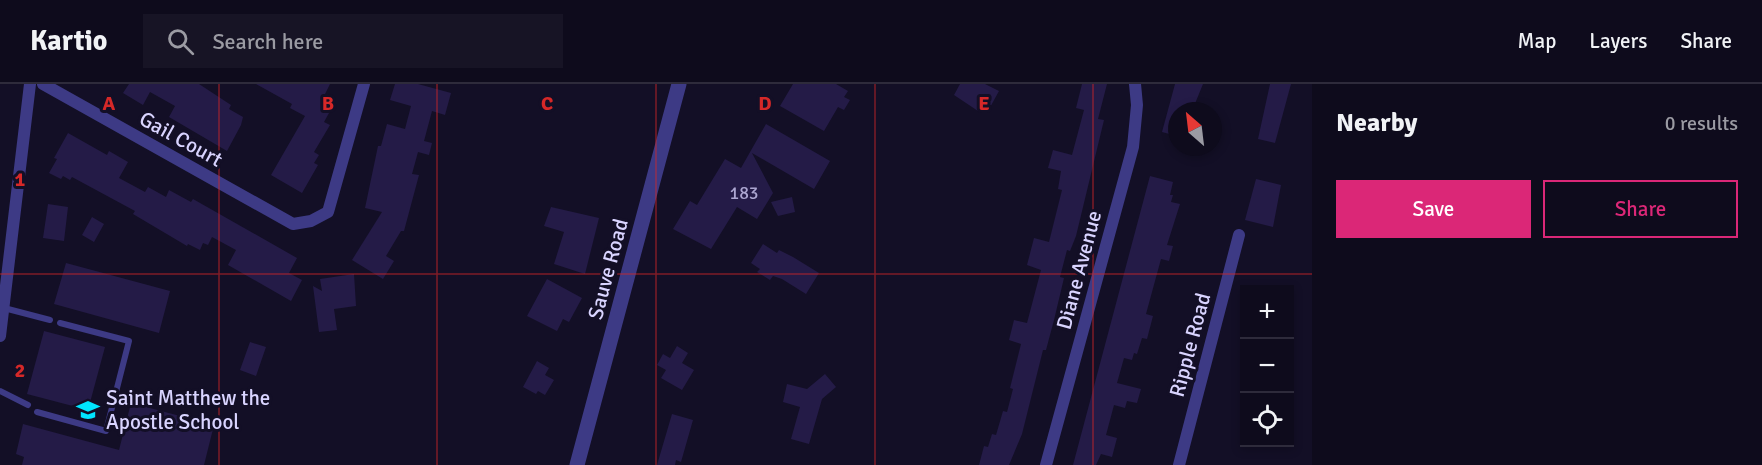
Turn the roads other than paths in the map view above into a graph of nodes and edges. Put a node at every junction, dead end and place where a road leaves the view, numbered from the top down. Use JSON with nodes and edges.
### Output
{"nodes":[{"id":1,"x":30,"y":84,"type":"edge"},
{"id":2,"x":44,"y":84,"type":"edge"},
{"id":3,"x":364,"y":84,"type":"edge"},
{"id":4,"x":679,"y":84,"type":"edge"},
{"id":5,"x":1135,"y":84,"type":"edge"},
{"id":6,"x":1239,"y":235,"type":"dead end"},
{"id":7,"x":3,"y":308,"type":"junction"},
{"id":8,"x":50,"y":320,"type":"dead end"},
{"id":9,"x":60,"y":323,"type":"dead end"},
{"id":10,"x":0,"y":336,"type":"edge"},
{"id":11,"x":0,"y":392,"type":"edge"},
{"id":12,"x":27,"y":405,"type":"dead end"},
{"id":13,"x":37,"y":412,"type":"dead end"},
{"id":14,"x":578,"y":465,"type":"edge"},
{"id":15,"x":1046,"y":465,"type":"edge"},
{"id":16,"x":1179,"y":465,"type":"edge"}],
"edges":[{"from":1,"to":7,"type":"street"},
{"from":2,"to":3,"type":"street","name":"Gail Court"},
{"from":4,"to":14,"type":"street","name":"Sauve Road"},
{"from":5,"to":15,"type":"street","name":"Diane Avenue"},
{"from":6,"to":16,"type":"street","name":"Ripple Road"},
{"from":7,"to":8,"type":"lane"},
{"from":7,"to":10,"type":"street"},
{"from":9,"to":13,"type":"lane"},
{"from":11,"to":12,"type":"lane"}]}
